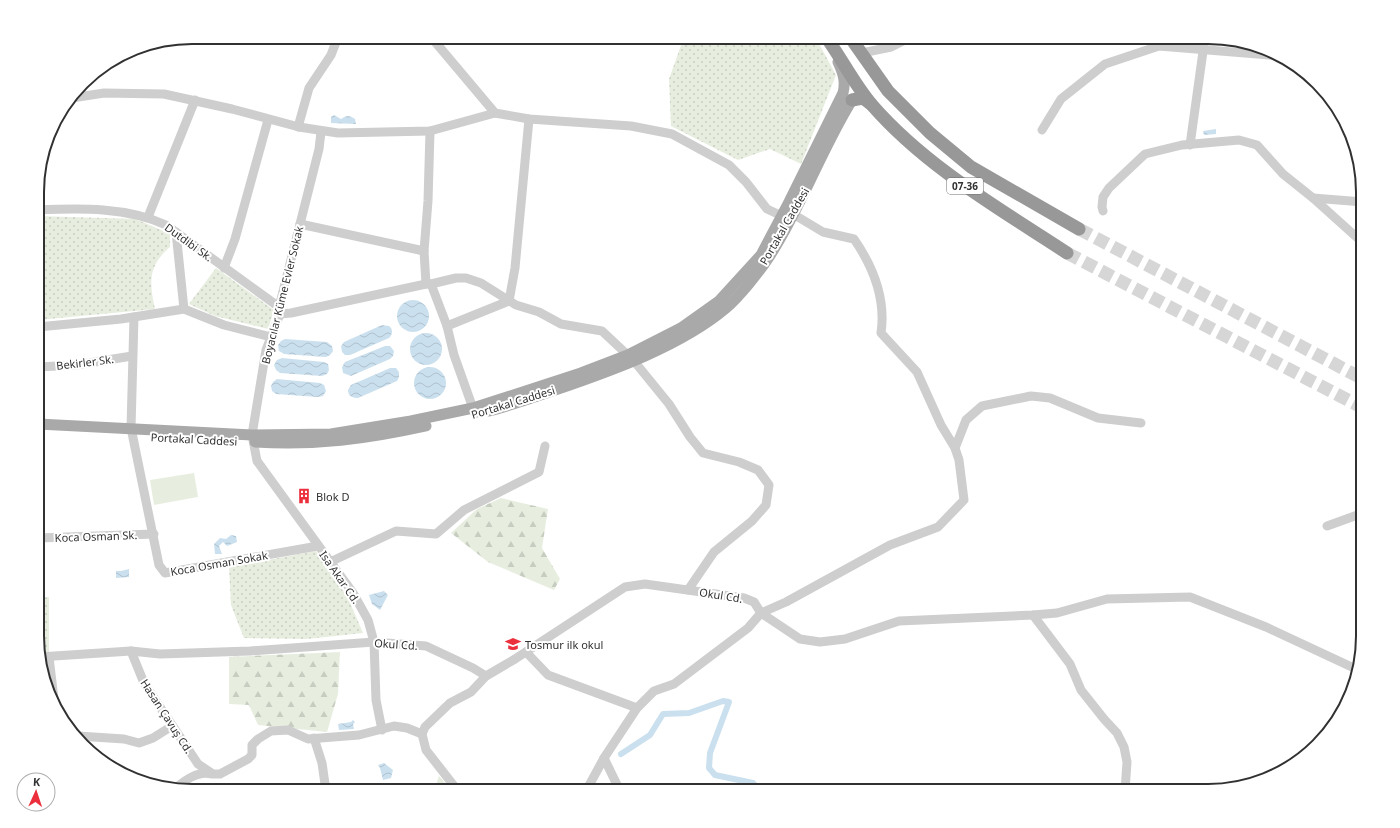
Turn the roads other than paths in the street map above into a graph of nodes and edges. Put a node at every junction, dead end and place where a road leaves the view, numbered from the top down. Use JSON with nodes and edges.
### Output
{"nodes":[{"id":1,"x":335,"y":44,"type":"edge"},
{"id":2,"x":437,"y":44,"type":"edge"},
{"id":3,"x":829,"y":44,"type":"edge"},
{"id":4,"x":831,"y":44,"type":"edge"},
{"id":5,"x":855,"y":44,"type":"edge"},
{"id":6,"x":896,"y":44,"type":"edge"},
{"id":7,"x":1203,"y":44,"type":"edge"},
{"id":8,"x":1202,"y":48,"type":"junction"},
{"id":9,"x":862,"y":53,"type":"junction"},
{"id":10,"x":1262,"y":54,"type":"edge"},
{"id":11,"x":847,"y":96,"type":"junction"},
{"id":12,"x":79,"y":97,"type":"edge"},
{"id":13,"x":195,"y":100,"type":"junction"},
{"id":14,"x":872,"y":105,"type":"junction"},
{"id":15,"x":495,"y":113,"type":"junction"},
{"id":16,"x":529,"y":119,"type":"junction"},
{"id":17,"x":268,"y":120,"type":"junction"},
{"id":18,"x":298,"y":127,"type":"junction"},
{"id":19,"x":1042,"y":130,"type":"dead end"},
{"id":20,"x":430,"y":131,"type":"junction"},
{"id":21,"x":321,"y":132,"type":"junction"},
{"id":22,"x":1190,"y":145,"type":"junction"},
{"id":23,"x":1313,"y":198,"type":"junction"},
{"id":24,"x":1356,"y":201,"type":"edge"},
{"id":25,"x":44,"y":210,"type":"edge"},
{"id":26,"x":1103,"y":211,"type":"dead end"},
{"id":27,"x":787,"y":215,"type":"junction"},
{"id":28,"x":148,"y":217,"type":"junction"},
{"id":29,"x":300,"y":224,"type":"junction"},
{"id":30,"x":1079,"y":229,"type":"tunnel mouth"},
{"id":31,"x":176,"y":232,"type":"junction"},
{"id":32,"x":1356,"y":237,"type":"edge"},
{"id":33,"x":424,"y":251,"type":"junction"},
{"id":34,"x":1067,"y":253,"type":"tunnel mouth"},
{"id":35,"x":224,"y":268,"type":"junction"},
{"id":36,"x":428,"y":284,"type":"junction"},
{"id":37,"x":509,"y":301,"type":"junction"},
{"id":38,"x":184,"y":309,"type":"junction"},
{"id":39,"x":279,"y":310,"type":"junction"},
{"id":40,"x":134,"y":317,"type":"junction"},
{"id":41,"x":44,"y":326,"type":"edge"},
{"id":42,"x":447,"y":326,"type":"junction"},
{"id":43,"x":271,"y":337,"type":"junction"},
{"id":44,"x":132,"y":356,"type":"junction"},
{"id":45,"x":631,"y":358,"type":"junction"},
{"id":46,"x":44,"y":367,"type":"edge"},
{"id":47,"x":474,"y":411,"type":"junction"},
{"id":48,"x":1141,"y":423,"type":"dead end"},
{"id":49,"x":44,"y":425,"type":"edge"},
{"id":50,"x":44,"y":431,"type":"edge"},
{"id":51,"x":132,"y":432,"type":"junction"},
{"id":52,"x":252,"y":438,"type":"junction"},
{"id":53,"x":545,"y":446,"type":"dead end"},
{"id":54,"x":955,"y":448,"type":"junction"},
{"id":55,"x":1356,"y":516,"type":"edge"},
{"id":56,"x":1327,"y":526,"type":"dead end"},
{"id":57,"x":154,"y":534,"type":"junction"},
{"id":58,"x":44,"y":538,"type":"edge"},
{"id":59,"x":318,"y":546,"type":"junction"},
{"id":60,"x":330,"y":562,"type":"junction"},
{"id":61,"x":688,"y":590,"type":"junction"},
{"id":62,"x":761,"y":613,"type":"junction"},
{"id":63,"x":1033,"y":615,"type":"junction"},
{"id":64,"x":374,"y":642,"type":"junction"},
{"id":65,"x":131,"y":651,"type":"junction"},
{"id":66,"x":526,"y":652,"type":"junction"},
{"id":67,"x":45,"y":657,"type":"edge"},
{"id":68,"x":49,"y":657,"type":"junction"},
{"id":69,"x":1352,"y":667,"type":"edge"},
{"id":70,"x":486,"y":676,"type":"junction"},
{"id":71,"x":52,"y":685,"type":"edge"},
{"id":72,"x":637,"y":708,"type":"junction"},
{"id":73,"x":172,"y":726,"type":"junction"},
{"id":74,"x":382,"y":730,"type":"junction"},
{"id":75,"x":422,"y":734,"type":"junction"},
{"id":76,"x":83,"y":736,"type":"edge"},
{"id":77,"x":314,"y":738,"type":"junction"},
{"id":78,"x":604,"y":758,"type":"junction"},
{"id":79,"x":213,"y":774,"type":"junction"},
{"id":80,"x":181,"y":784,"type":"edge"},
{"id":81,"x":325,"y":784,"type":"edge"},
{"id":82,"x":453,"y":784,"type":"edge"},
{"id":83,"x":590,"y":784,"type":"edge"},
{"id":84,"x":617,"y":784,"type":"edge"},
{"id":85,"x":1125,"y":784,"type":"edge"}],
"edges":[{"from":1,"to":18,"type":"street"},
{"from":2,"to":15,"type":"street"},
{"from":3,"to":11,"type":"main road"},
{"from":4,"to":14,"type":"highway","number":"07-36"},
{"from":5,"to":9,"type":"highway","number":"07-36"},
{"from":6,"to":9,"type":"street"},
{"from":7,"to":8,"type":"street"},
{"from":8,"to":10,"type":"street"},
{"from":8,"to":19,"type":"street"},
{"from":8,"to":22,"type":"street"},
{"from":9,"to":30,"type":"highway","number":"07-36"},
{"from":11,"to":14,"type":"highway"},
{"from":11,"to":27,"type":"main road","name":"Portakal Caddesi"},
{"from":12,"to":13,"type":"street"},
{"from":13,"to":17,"type":"street"},
{"from":13,"to":28,"type":"street"},
{"from":14,"to":34,"type":"highway","number":"07-36"},
{"from":15,"to":16,"type":"street"},
{"from":15,"to":20,"type":"street"},
{"from":16,"to":27,"type":"street"},
{"from":16,"to":37,"type":"street"},
{"from":17,"to":18,"type":"street"},
{"from":17,"to":35,"type":"street"},
{"from":18,"to":21,"type":"street"},
{"from":20,"to":21,"type":"street"},
{"from":20,"to":33,"type":"street"},
{"from":21,"to":29,"type":"street","name":"Boyacılar Küme Evler Sokak"},
{"from":22,"to":23,"type":"street"},
{"from":22,"to":26,"type":"street"},
{"from":23,"to":24,"type":"street"},
{"from":23,"to":32,"type":"street"},
{"from":25,"to":28,"type":"street","name":"Dutdibi Sk."},
{"from":27,"to":45,"type":"main road","name":"Portakal Caddesi"},
{"from":27,"to":54,"type":"street"},
{"from":28,"to":31,"type":"street","name":"Dutdibi Sk."},
{"from":29,"to":33,"type":"street"},
{"from":29,"to":39,"type":"street","name":"Boyacılar Küme Evler Sokak"},
{"from":31,"to":35,"type":"street","name":"Dutdibi Sk."},
{"from":31,"to":38,"type":"street"},
{"from":33,"to":36,"type":"street"},
{"from":35,"to":39,"type":"street","name":"Dutdibi Sk."},
{"from":36,"to":37,"type":"street"},
{"from":36,"to":39,"type":"street"},
{"from":36,"to":42,"type":"street"},
{"from":37,"to":42,"type":"street"},
{"from":37,"to":45,"type":"street"},
{"from":38,"to":40,"type":"street"},
{"from":38,"to":43,"type":"street"},
{"from":39,"to":43,"type":"street","name":"Boyacılar Küme Evler Sokak"},
{"from":40,"to":41,"type":"street"},
{"from":40,"to":44,"type":"street","name":"Koca Osman Sokak"},
{"from":42,"to":47,"type":"street"},
{"from":43,"to":52,"type":"street","name":"Boyacılar Küme Evler Sokak"},
{"from":44,"to":46,"type":"street","name":"Bekirler Sk."},
{"from":44,"to":51,"type":"street","name":"Koca Osman Sokak"},
{"from":45,"to":47,"type":"main road","name":"Portakal Caddesi"},
{"from":45,"to":61,"type":"street"},
{"from":47,"to":52,"type":"main road","name":"Portakal Caddesi"},
{"from":48,"to":54,"type":"street"},
{"from":49,"to":51,"type":"main road","name":"Portakal Caddesi"},
{"from":50,"to":51,"type":"main road","name":"Portakal Caddesi"},
{"from":51,"to":52,"type":"main road","name":"Portakal Caddesi"},
{"from":51,"to":57,"type":"street","name":"Koca Osman Sokak"},
{"from":52,"to":59,"type":"street","name":"Isa Akar Cd."},
{"from":53,"to":60,"type":"street"},
{"from":54,"to":62,"type":"street"},
{"from":55,"to":56,"type":"street"},
{"from":57,"to":58,"type":"street","name":"Koca Osman Sk."},
{"from":57,"to":59,"type":"street","name":"Koca Osman Sokak"},
{"from":59,"to":60,"type":"street","name":"Isa Akar Cd."},
{"from":60,"to":64,"type":"street","name":"Isa Akar Cd."},
{"from":61,"to":62,"type":"street","name":"Okul Cd."},
{"from":61,"to":66,"type":"street","name":"Okul Cd."},
{"from":62,"to":63,"type":"street","name":"Okul Cd."},
{"from":62,"to":72,"type":"street"},
{"from":63,"to":69,"type":"street","name":"Okul Cd."},
{"from":63,"to":85,"type":"street"},
{"from":64,"to":65,"type":"street","name":"Okul Cd."},
{"from":64,"to":70,"type":"street","name":"Okul Cd."},
{"from":64,"to":74,"type":"street","name":"Isa Akar Cd."},
{"from":65,"to":68,"type":"street","name":"Okul Cd."},
{"from":65,"to":73,"type":"street","name":"Hasan Çavuş Cd."},
{"from":66,"to":70,"type":"street","name":"Okul Cd."},
{"from":66,"to":72,"type":"street"},
{"from":67,"to":68,"type":"street","name":"Okul Cd."},
{"from":68,"to":71,"type":"street"},
{"from":70,"to":75,"type":"street"},
{"from":72,"to":78,"type":"street"},
{"from":73,"to":76,"type":"street"},
{"from":73,"to":79,"type":"street","name":"Hasan Çavuş Cd."},
{"from":74,"to":75,"type":"street"},
{"from":74,"to":77,"type":"street"},
{"from":75,"to":82,"type":"street"},
{"from":77,"to":79,"type":"street"},
{"from":77,"to":81,"type":"street"},
{"from":78,"to":83,"type":"street"},
{"from":78,"to":84,"type":"street"},
{"from":79,"to":80,"type":"street"}]}
